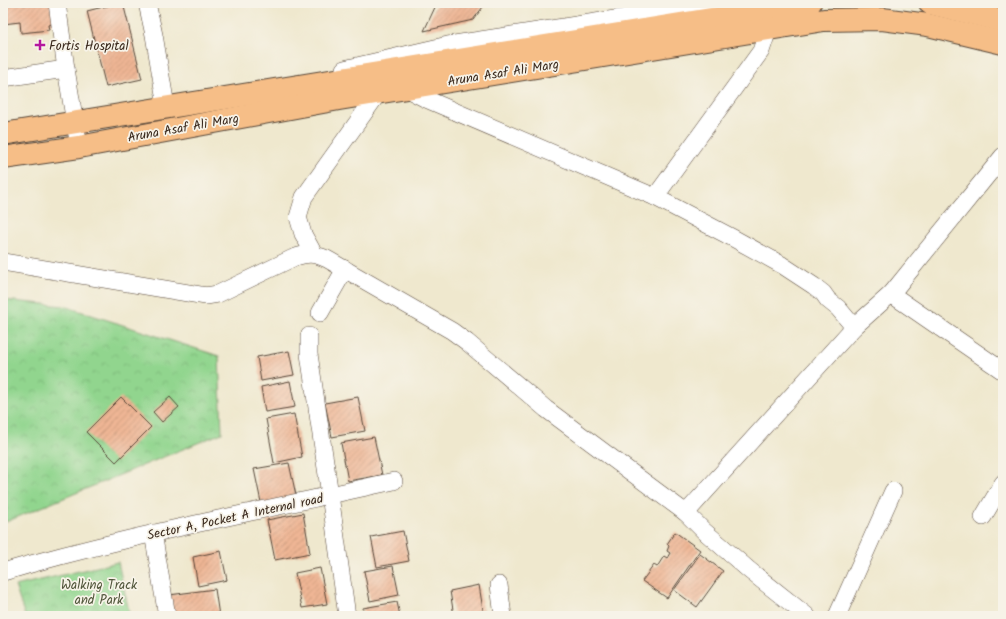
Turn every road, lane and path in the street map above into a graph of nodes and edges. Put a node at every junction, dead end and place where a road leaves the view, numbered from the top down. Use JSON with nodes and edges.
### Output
{"nodes":[{"id":1,"x":57,"y":3,"type":"edge"},
{"id":2,"x":147,"y":3,"type":"edge"},
{"id":3,"x":717,"y":3,"type":"edge"},
{"id":4,"x":810,"y":3,"type":"edge"},
{"id":5,"x":930,"y":3,"type":"edge"},
{"id":6,"x":766,"y":15,"type":"edge"},
{"id":7,"x":1003,"y":21,"type":"edge"},
{"id":8,"x":1003,"y":43,"type":"edge"},
{"id":9,"x":66,"y":69,"type":"junction"},
{"id":10,"x":3,"y":78,"type":"edge"},
{"id":11,"x":405,"y":88,"type":"junction"},
{"id":12,"x":379,"y":92,"type":"junction"},
{"id":13,"x":165,"y":100,"type":"junction"},
{"id":14,"x":74,"y":118,"type":"junction"},
{"id":15,"x":3,"y":134,"type":"edge"},
{"id":16,"x":79,"y":146,"type":"junction"},
{"id":17,"x":1003,"y":156,"type":"edge"},
{"id":18,"x":3,"y":158,"type":"edge"},
{"id":19,"x":655,"y":197,"type":"junction"},
{"id":20,"x":314,"y":254,"type":"junction"},
{"id":21,"x":3,"y":262,"type":"edge"},
{"id":22,"x":345,"y":269,"type":"junction"},
{"id":23,"x":891,"y":294,"type":"junction"},
{"id":24,"x":320,"y":313,"type":"dead end"},
{"id":25,"x":854,"y":327,"type":"junction"},
{"id":26,"x":309,"y":336,"type":"dead end"},
{"id":27,"x":1003,"y":371,"type":"edge"},
{"id":28,"x":394,"y":481,"type":"dead end"},
{"id":29,"x":1003,"y":483,"type":"edge"},
{"id":30,"x":893,"y":491,"type":"dead end"},
{"id":31,"x":330,"y":495,"type":"junction"},
{"id":32,"x":686,"y":513,"type":"junction"},
{"id":33,"x":982,"y":516,"type":"dead end"},
{"id":34,"x":152,"y":533,"type":"junction"},
{"id":35,"x":3,"y":572,"type":"edge"},
{"id":36,"x":499,"y":585,"type":"dead end"},
{"id":37,"x":502,"y":610,"type":"edge"},
{"id":38,"x":167,"y":616,"type":"edge"},
{"id":39,"x":347,"y":616,"type":"edge"},
{"id":40,"x":806,"y":616,"type":"edge"},
{"id":41,"x":837,"y":616,"type":"edge"}],
"edges":[{"from":1,"to":9,"type":"street"},
{"from":2,"to":13,"type":"street"},
{"from":3,"to":13,"type":"street"},
{"from":4,"to":6,"type":"main road","name":"Aruna Asaf Ali Marg"},
{"from":5,"to":7,"type":"main road"},
{"from":6,"to":8,"type":"main road","name":"Aruna Asaf Ali Marg"},
{"from":6,"to":11,"type":"main road","name":"Aruna Asaf Ali Marg"},
{"from":6,"to":14,"type":"main road","name":"Aruna Asaf Ali Marg"},
{"from":6,"to":19,"type":"street"},
{"from":9,"to":10,"type":"street"},
{"from":9,"to":14,"type":"street"},
{"from":11,"to":12,"type":"main road","name":"Aruna Asaf Ali Marg"},
{"from":11,"to":19,"type":"street"},
{"from":12,"to":16,"type":"main road","name":"Aruna Asaf Ali Marg"},
{"from":12,"to":20,"type":"street"},
{"from":13,"to":14,"type":"street"},
{"from":14,"to":15,"type":"main road","name":"Aruna Asaf Ali Marg"},
{"from":14,"to":16,"type":"street"},
{"from":16,"to":18,"type":"main road","name":"Aruna Asaf Ali Marg"},
{"from":17,"to":23,"type":"street"},
{"from":19,"to":25,"type":"street"},
{"from":20,"to":21,"type":"street"},
{"from":20,"to":22,"type":"street"},
{"from":22,"to":24,"type":"street"},
{"from":22,"to":32,"type":"street"},
{"from":23,"to":25,"type":"street"},
{"from":23,"to":27,"type":"street"},
{"from":25,"to":32,"type":"street"},
{"from":26,"to":31,"type":"street"},
{"from":28,"to":31,"type":"street"},
{"from":29,"to":33,"type":"street"},
{"from":30,"to":41,"type":"street"},
{"from":31,"to":34,"type":"street","name":"Sector A, Pocket A Internal road"},
{"from":31,"to":39,"type":"street","name":"Sector A, Pocket A Internal road"},
{"from":32,"to":40,"type":"street"},
{"from":34,"to":35,"type":"street","name":"Sector A, Pocket A Internal road"},
{"from":34,"to":38,"type":"street","name":"Sector A, Pocket A Internal road"},
{"from":36,"to":37,"type":"street"}]}
